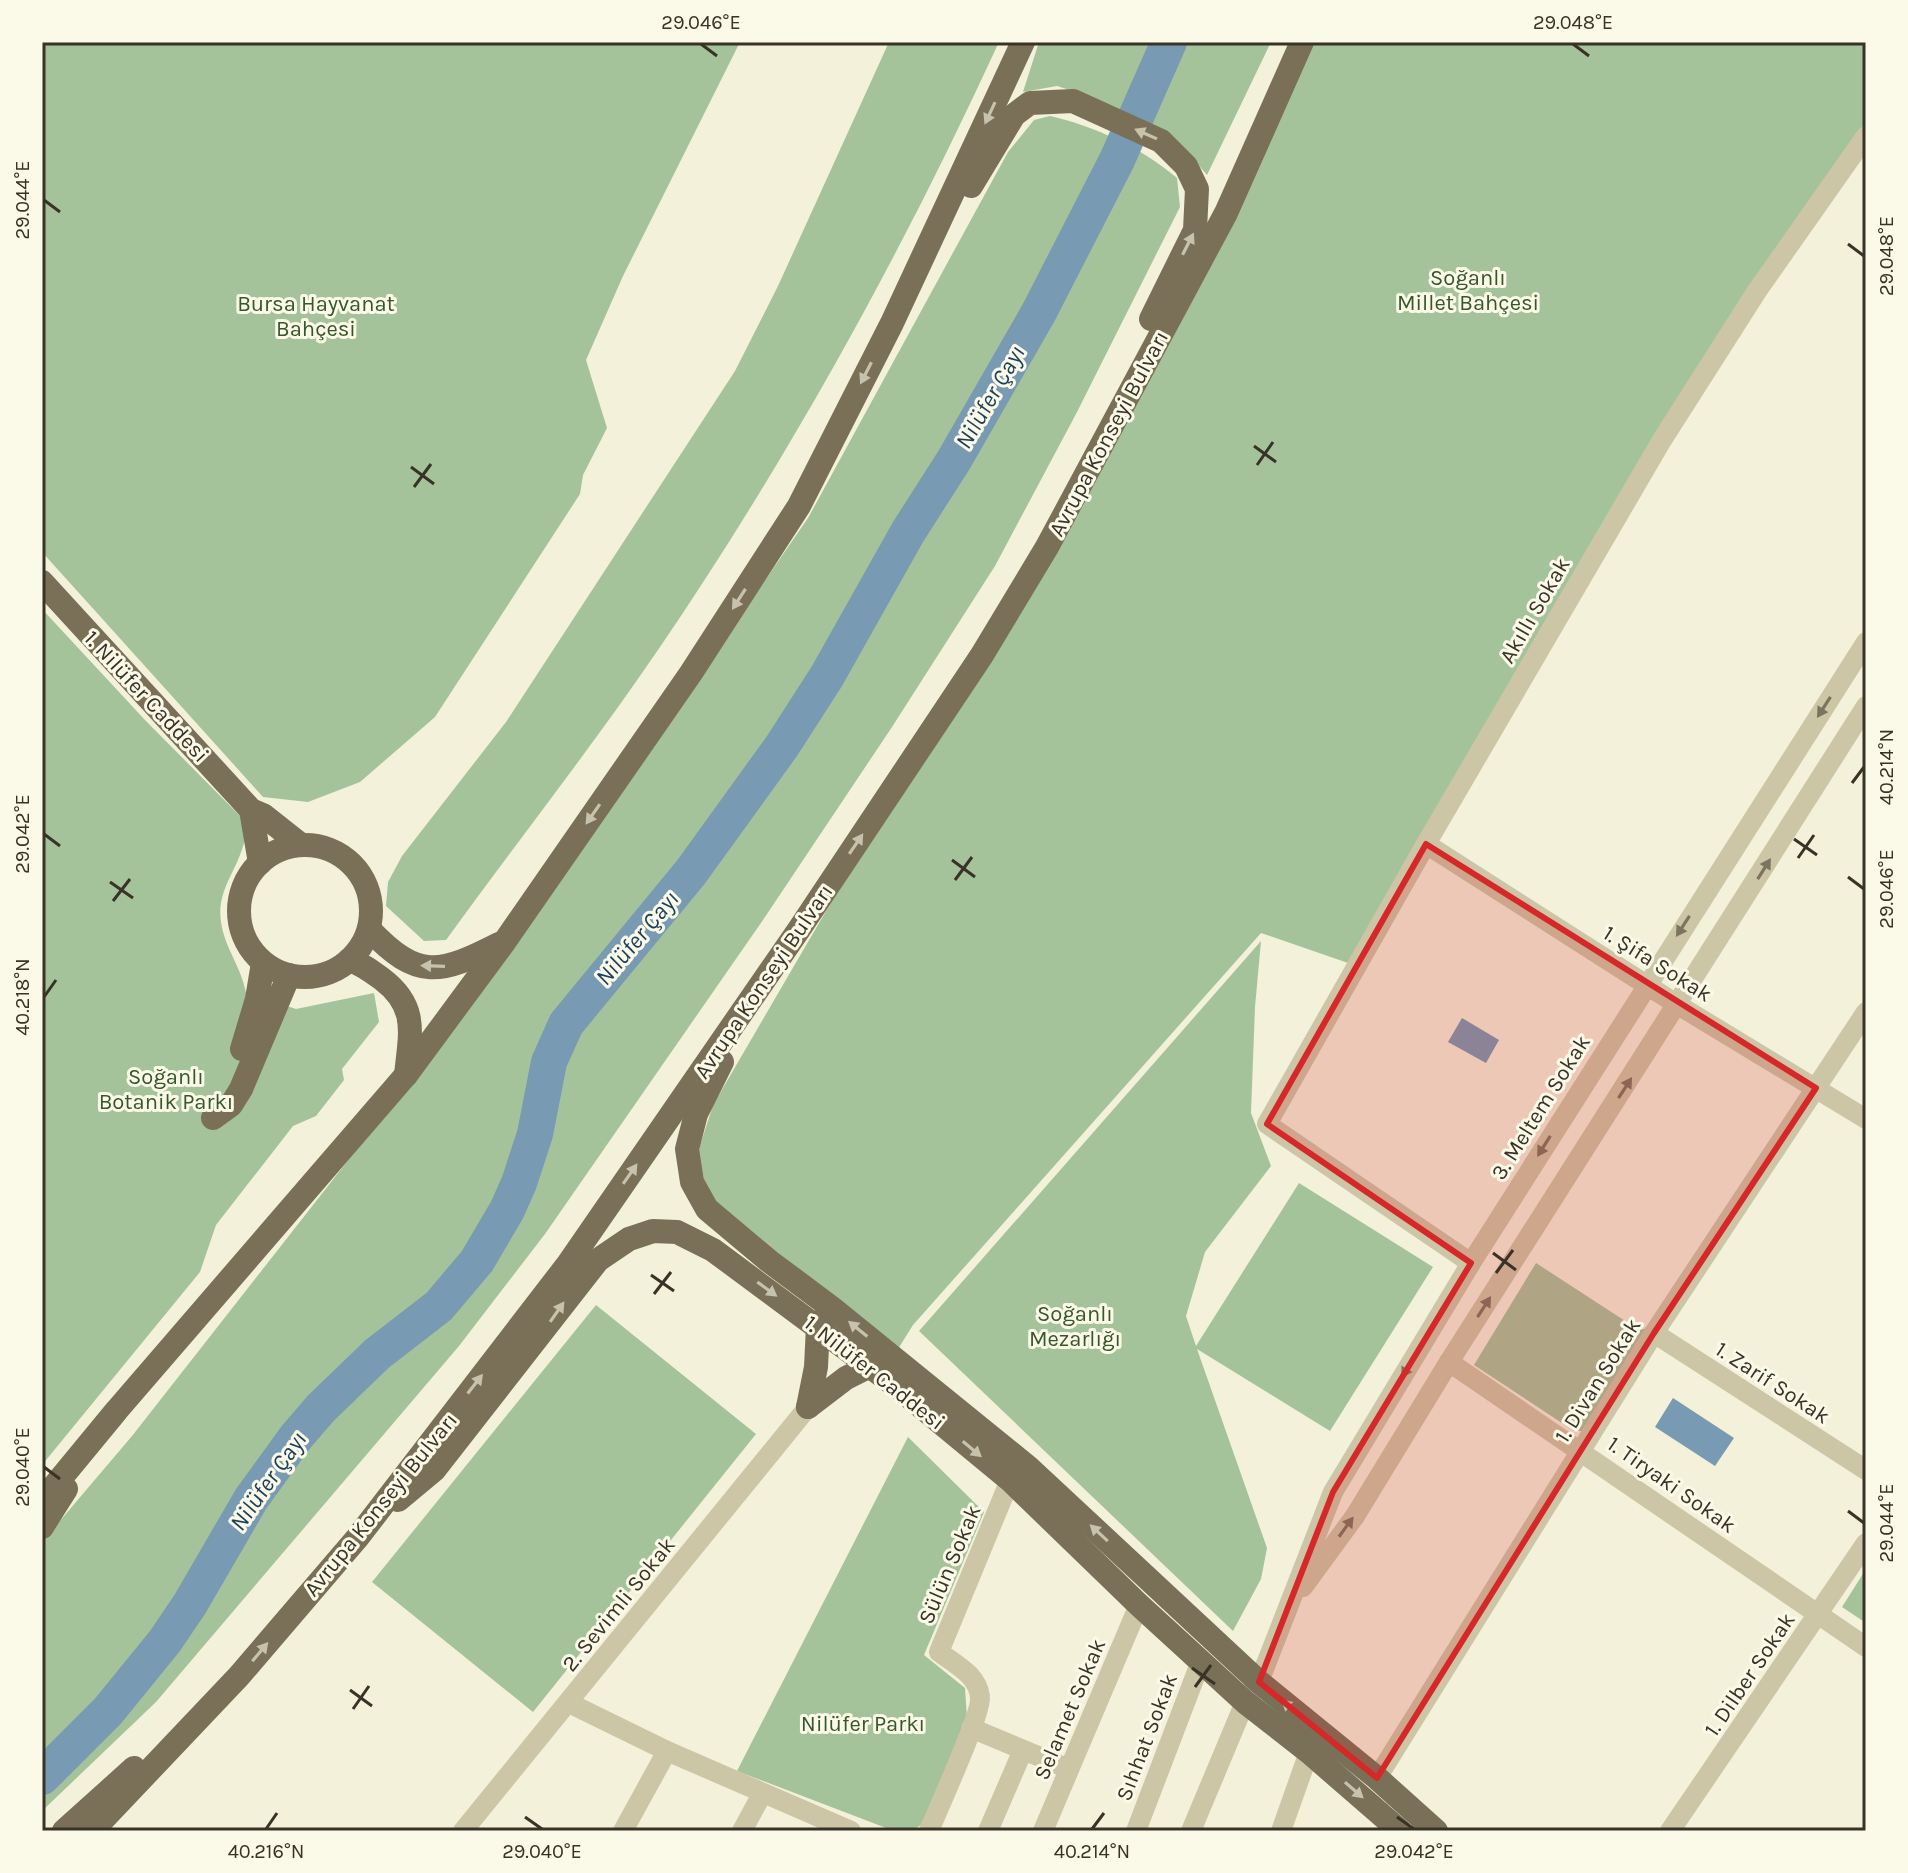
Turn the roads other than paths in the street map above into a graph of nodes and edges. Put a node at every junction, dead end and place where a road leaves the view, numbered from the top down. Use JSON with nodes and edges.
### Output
{"nodes":[{"id":1,"x":1023,"y":42,"type":"edge"},
{"id":2,"x":1302,"y":42,"type":"edge"},
{"id":3,"x":1866,"y":136,"type":"edge"},
{"id":4,"x":892,"y":323,"type":"junction"},
{"id":5,"x":1101,"y":444,"type":"junction"},
{"id":6,"x":42,"y":582,"type":"edge"},
{"id":7,"x":1866,"y":642,"type":"edge"},
{"id":8,"x":1866,"y":706,"type":"edge"},
{"id":9,"x":251,"y":810,"type":"junction"},
{"id":10,"x":1426,"y":844,"type":"junction"},
{"id":11,"x":301,"y":845,"type":"junction"},
{"id":12,"x":260,"y":863,"type":"junction"},
{"id":13,"x":800,"y":928,"type":"junction"},
{"id":14,"x":369,"y":929,"type":"junction"},
{"id":15,"x":505,"y":941,"type":"junction"},
{"id":16,"x":349,"y":960,"type":"junction"},
{"id":17,"x":263,"y":963,"type":"junction"},
{"id":18,"x":289,"y":975,"type":"junction"},
{"id":19,"x":1646,"y":984,"type":"junction"},
{"id":20,"x":1678,"y":1005,"type":"junction"},
{"id":21,"x":1866,"y":1012,"type":"edge"},
{"id":22,"x":406,"y":1075,"type":"junction"},
{"id":23,"x":1816,"y":1088,"type":"junction"},
{"id":24,"x":1866,"y":1119,"type":"edge"},
{"id":25,"x":1471,"y":1263,"type":"junction"},
{"id":26,"x":825,"y":1317,"type":"junction"},
{"id":27,"x":1654,"y":1333,"type":"junction"},
{"id":28,"x":877,"y":1358,"type":"junction"},
{"id":29,"x":1449,"y":1362,"type":"junction"},
{"id":30,"x":808,"y":1407,"type":"junction"},
{"id":31,"x":117,"y":1410,"type":"junction"},
{"id":32,"x":1582,"y":1451,"type":"junction"},
{"id":33,"x":1866,"y":1470,"type":"edge"},
{"id":34,"x":1010,"y":1480,"type":"junction"},
{"id":35,"x":42,"y":1501,"type":"edge"},
{"id":36,"x":42,"y":1527,"type":"edge"},
{"id":37,"x":358,"y":1537,"type":"junction"},
{"id":38,"x":1866,"y":1543,"type":"edge"},
{"id":39,"x":1139,"y":1605,"type":"junction"},
{"id":40,"x":1284,"y":1613,"type":"junction"},
{"id":41,"x":1818,"y":1616,"type":"junction"},
{"id":42,"x":1866,"y":1647,"type":"edge"},
{"id":43,"x":1201,"y":1661,"type":"junction"},
{"id":44,"x":239,"y":1676,"type":"junction"},
{"id":45,"x":1252,"y":1692,"type":"junction"},
{"id":46,"x":569,"y":1703,"type":"junction"},
{"id":47,"x":971,"y":1728,"type":"junction"},
{"id":48,"x":1023,"y":1750,"type":"junction"},
{"id":49,"x":667,"y":1751,"type":"junction"},
{"id":50,"x":1309,"y":1752,"type":"junction"},
{"id":51,"x":1069,"y":1769,"type":"junction"},
{"id":52,"x":1377,"y":1778,"type":"junction"},
{"id":53,"x":762,"y":1794,"type":"junction"},
{"id":54,"x":1394,"y":1829,"type":"edge"},
{"id":55,"x":64,"y":1831,"type":"edge"},
{"id":56,"x":92,"y":1831,"type":"edge"},
{"id":57,"x":463,"y":1831,"type":"edge"},
{"id":58,"x":623,"y":1831,"type":"edge"},
{"id":59,"x":742,"y":1831,"type":"edge"},
{"id":60,"x":851,"y":1831,"type":"edge"},
{"id":61,"x":929,"y":1831,"type":"edge"},
{"id":62,"x":988,"y":1831,"type":"edge"},
{"id":63,"x":1043,"y":1831,"type":"edge"},
{"id":64,"x":1136,"y":1831,"type":"edge"},
{"id":65,"x":1191,"y":1831,"type":"edge"},
{"id":66,"x":1281,"y":1831,"type":"edge"},
{"id":67,"x":1436,"y":1831,"type":"edge"},
{"id":68,"x":1670,"y":1831,"type":"edge"}],
"edges":[{"from":1,"to":4,"type":"main road","one_way":true},
{"from":2,"to":5,"type":"main road","name":"Avrupa Konseyi Bulvarı"},
{"from":3,"to":10,"type":"street","name":"Akıllı Sokak"},
{"from":5,"to":4,"type":"main road","one_way":true},
{"from":4,"to":15,"type":"main road","one_way":true},
{"from":13,"to":5,"type":"main road","name":"Avrupa Konseyi Bulvarı","one_way":true},
{"from":6,"to":9,"type":"main road","name":"1. Nilüfer Caddesi"},
{"from":7,"to":19,"type":"street","name":"3. Meltem Sokak","one_way":true},
{"from":20,"to":8,"type":"street","name":"3. Meltem Sokak","one_way":true},
{"from":9,"to":11,"type":"main road","name":"1. Nilüfer Caddesi"},
{"from":9,"to":12,"type":"main road"},
{"from":10,"to":19,"type":"street","name":"1. Şifa Sokak"},
{"from":10,"to":25,"type":"street","name":"Akıllı Sokak"},
{"from":11,"to":12,"type":"main road"},
{"from":11,"to":14,"type":"main road"},
{"from":12,"to":17,"type":"main road"},
{"from":13,"to":26,"type":"main road","name":"1. Nilüfer Caddesi"},
{"from":37,"to":13,"type":"main road","name":"Avrupa Konseyi Bulvarı","one_way":true},
{"from":15,"to":14,"type":"main road","one_way":true},
{"from":14,"to":16,"type":"main road"},
{"from":15,"to":22,"type":"main road"},
{"from":16,"to":18,"type":"main road"},
{"from":16,"to":22,"type":"main road"},
{"from":17,"to":18,"type":"main road"},
{"from":17,"to":18,"type":"main road"},
{"from":19,"to":20,"type":"street","name":"1. Şifa Sokak"},
{"from":19,"to":25,"type":"street","name":"3. Meltem Sokak","one_way":true},
{"from":20,"to":23,"type":"street","name":"1. Şifa Sokak"},
{"from":29,"to":20,"type":"street","name":"3. Meltem Sokak","one_way":true},
{"from":21,"to":23,"type":"street","name":"1. Divan Sokak"},
{"from":22,"to":31,"type":"main road"},
{"from":23,"to":24,"type":"street","name":"1. Şifa Sokak"},
{"from":23,"to":27,"type":"street","name":"1. Divan Sokak"},
{"from":25,"to":40,"type":"street","name":"3. Meltem Sokak","one_way":true},
{"from":26,"to":28,"type":"main road","name":"1. Nilüfer Caddesi"},
{"from":26,"to":30,"type":"main road"},
{"from":37,"to":26,"type":"main road","name":"1. Nilüfer Caddesi","one_way":true},
{"from":27,"to":32,"type":"street","name":"1. Divan Sokak"},
{"from":27,"to":33,"type":"street","name":"1. Zarif Sokak"},
{"from":28,"to":30,"type":"main road"},
{"from":28,"to":34,"type":"main road","name":"1. Nilüfer Caddesi","one_way":true},
{"from":45,"to":28,"type":"main road","name":"1. Nilüfer Caddesi","one_way":true},
{"from":29,"to":32,"type":"street","name":"1. Tiryaki Sokak"},
{"from":40,"to":29,"type":"street","name":"3. Meltem Sokak","one_way":true},
{"from":30,"to":46,"type":"street","name":"2. Sevimli Sokak"},
{"from":31,"to":35,"type":"main road"},
{"from":31,"to":36,"type":"main road"},
{"from":32,"to":41,"type":"street","name":"1. Tiryaki Sokak"},
{"from":32,"to":52,"type":"street","name":"1. Divan Sokak"},
{"from":34,"to":39,"type":"main road","name":"1. Nilüfer Caddesi"},
{"from":34,"to":47,"type":"street","name":"Sülün Sokak"},
{"from":44,"to":37,"type":"main road","name":"Avrupa Konseyi Bulvarı","one_way":true},
{"from":38,"to":41,"type":"street","name":"1. Dilber Sokak"},
{"from":39,"to":43,"type":"main road","name":"1. Nilüfer Caddesi"},
{"from":39,"to":51,"type":"street","name":"Selamet Sokak"},
{"from":40,"to":45,"type":"street","name":"3. Meltem Sokak"},
{"from":41,"to":42,"type":"street","name":"1. Tiryaki Sokak"},
{"from":41,"to":68,"type":"street","name":"1. Dilber Sokak"},
{"from":43,"to":45,"type":"main road","name":"1. Nilüfer Caddesi"},
{"from":43,"to":64,"type":"street","name":"Sıhhat Sokak"},
{"from":44,"to":55,"type":"main road"},
{"from":44,"to":56,"type":"main road","name":"Avrupa Konseyi Bulvarı"},
{"from":45,"to":50,"type":"main road","name":"1. Nilüfer Caddesi"},
{"from":52,"to":45,"type":"main road","name":"1. Nilüfer Caddesi","one_way":true},
{"from":45,"to":65,"type":"street","name":"3. Meltem Sokak"},
{"from":46,"to":49,"type":"street"},
{"from":46,"to":57,"type":"street","name":"2. Sevimli Sokak"},
{"from":47,"to":48,"type":"street"},
{"from":47,"to":61,"type":"street","name":"Sülün Sokak"},
{"from":48,"to":51,"type":"street"},
{"from":48,"to":62,"type":"street"},
{"from":49,"to":53,"type":"street"},
{"from":49,"to":58,"type":"street"},
{"from":50,"to":54,"type":"main road","name":"1. Nilüfer Caddesi","one_way":true},
{"from":50,"to":66,"type":"street"},
{"from":51,"to":63,"type":"street","name":"Selamet Sokak"},
{"from":52,"to":67,"type":"main road","name":"1. Nilüfer Caddesi"},
{"from":53,"to":59,"type":"street"},
{"from":53,"to":60,"type":"street"}]}
